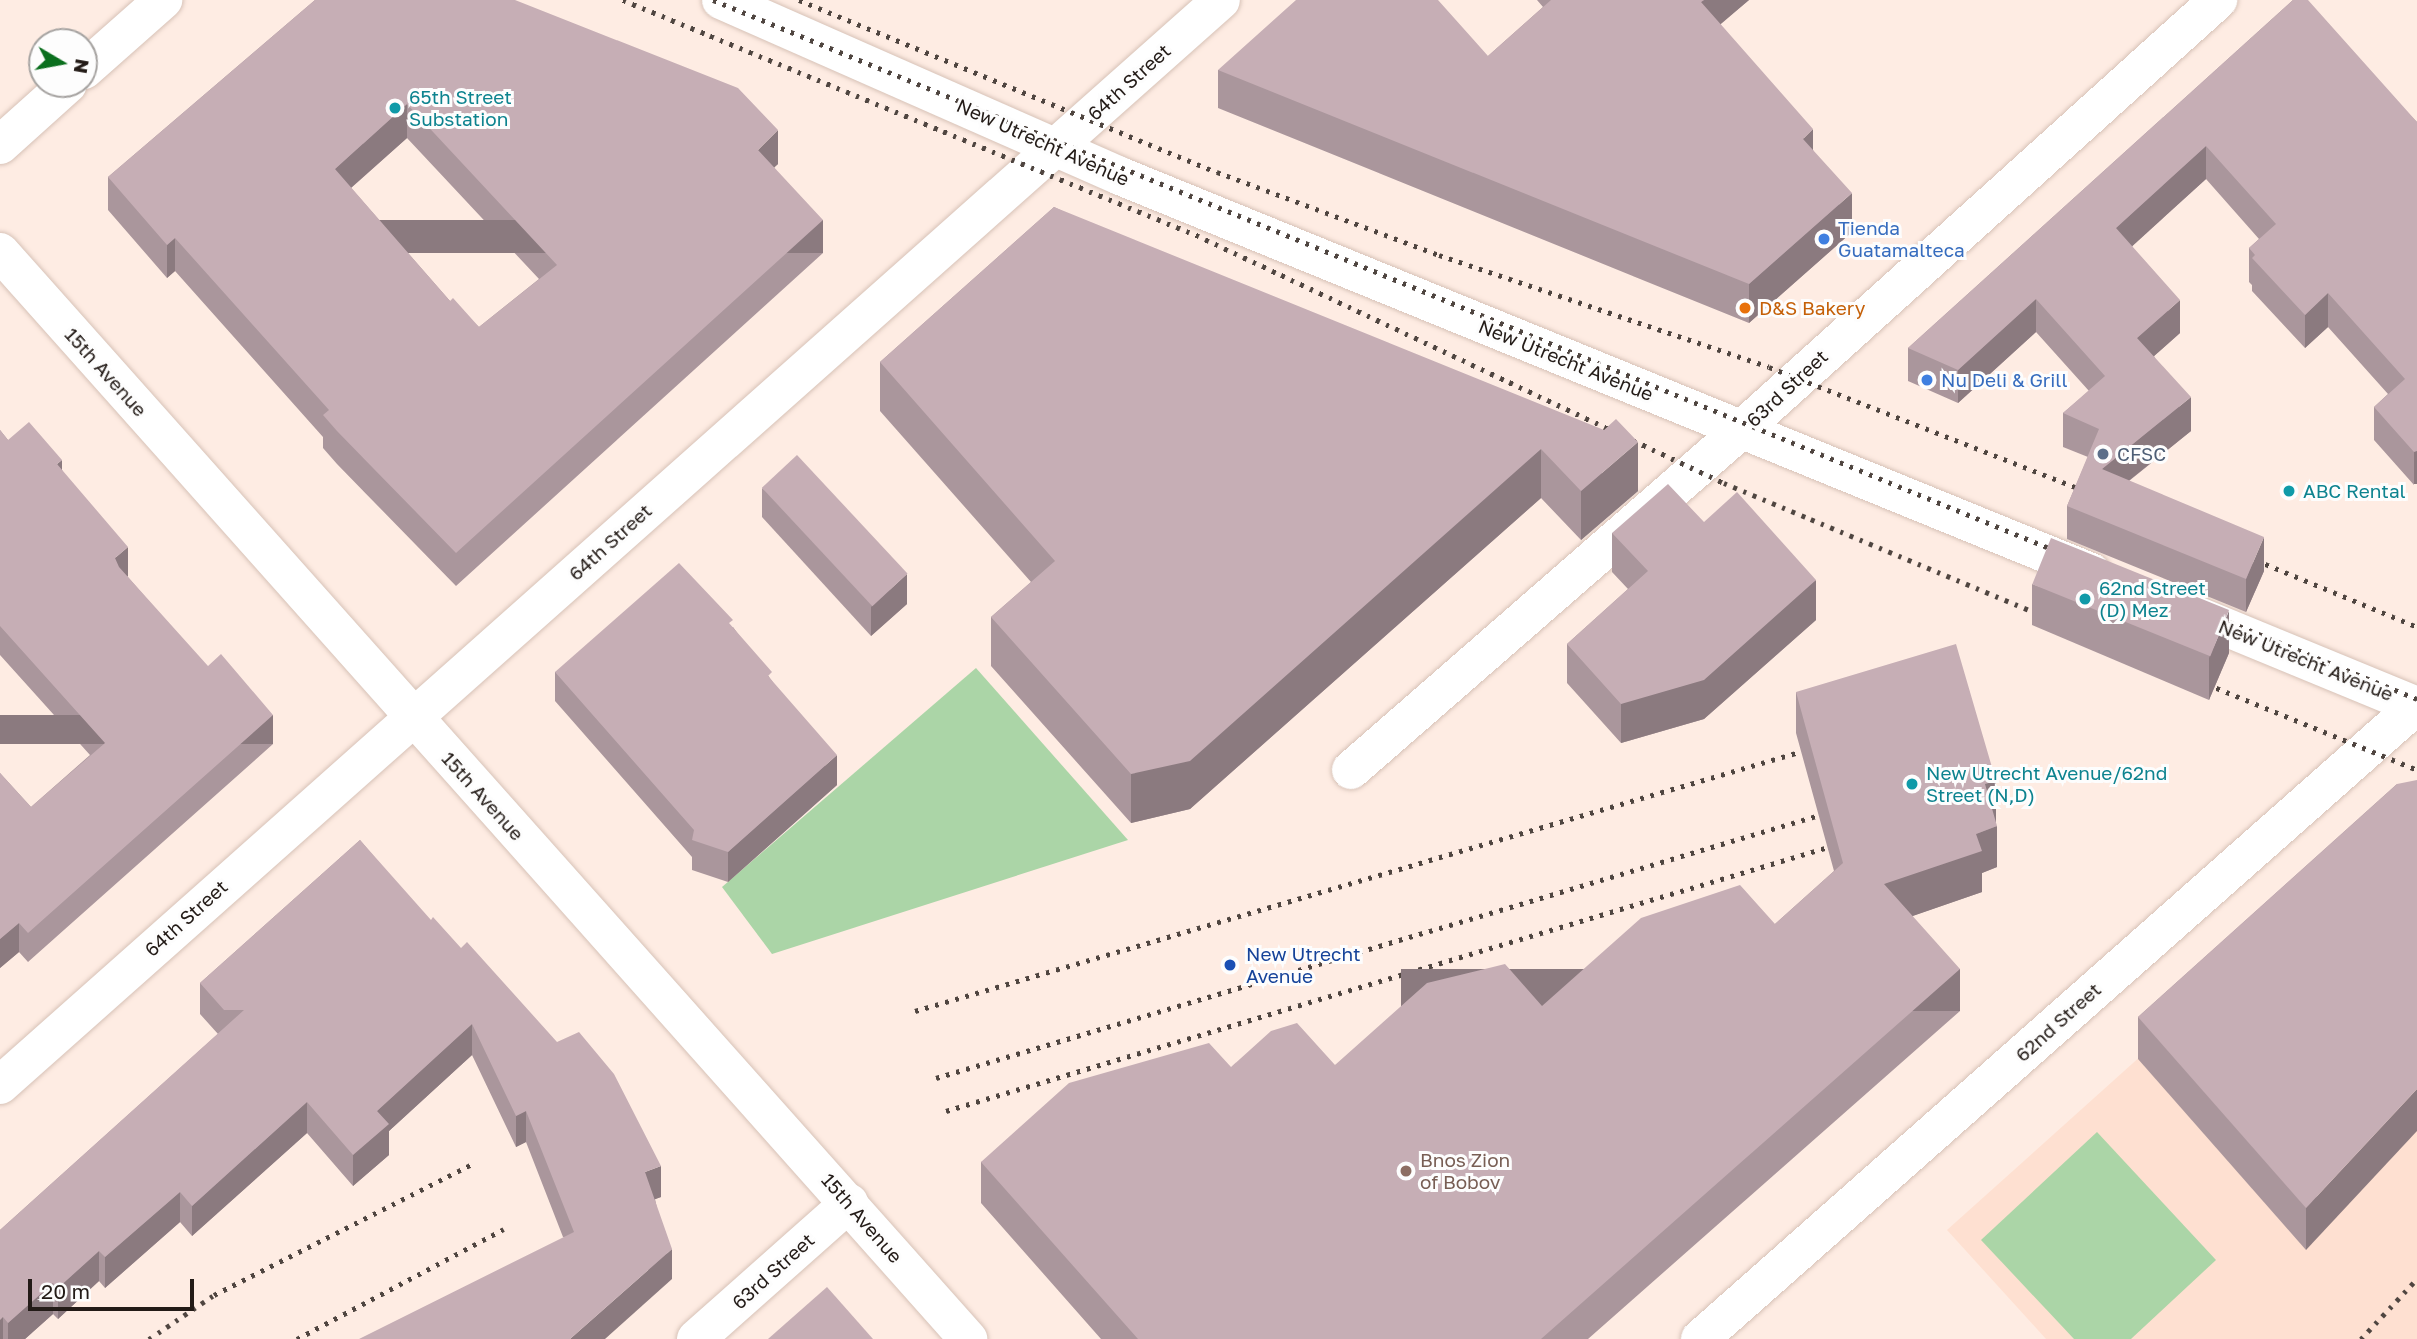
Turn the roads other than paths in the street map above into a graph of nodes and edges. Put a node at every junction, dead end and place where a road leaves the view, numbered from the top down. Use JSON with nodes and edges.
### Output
{"nodes":[{"id":1,"x":163,"y":0,"type":"edge"},
{"id":2,"x":721,"y":0,"type":"edge"},
{"id":3,"x":1221,"y":0,"type":"edge"},
{"id":4,"x":2218,"y":0,"type":"edge"},
{"id":5,"x":98,"y":58,"type":"edge"},
{"id":6,"x":52,"y":98,"type":"edge"},
{"id":7,"x":0,"y":145,"type":"edge"},
{"id":8,"x":1055,"y":148,"type":"junction"},
{"id":9,"x":0,"y":252,"type":"edge"},
{"id":10,"x":1740,"y":431,"type":"junction"},
{"id":11,"x":2417,"y":705,"type":"edge"},
{"id":12,"x":412,"y":717,"type":"junction"},
{"id":13,"x":1351,"y":770,"type":"dead end"},
{"id":14,"x":0,"y":1085,"type":"edge"},
{"id":15,"x":849,"y":1203,"type":"junction"},
{"id":16,"x":696,"y":1339,"type":"edge"},
{"id":17,"x":968,"y":1339,"type":"edge"},
{"id":18,"x":1700,"y":1339,"type":"edge"}],
"edges":[{"from":1,"to":5,"type":"street"},
{"from":2,"to":8,"type":"street","name":"New Utrecht Avenue"},
{"from":3,"to":8,"type":"street","name":"64th Street"},
{"from":4,"to":10,"type":"street","name":"63rd Street"},
{"from":6,"to":7,"type":"street"},
{"from":8,"to":10,"type":"street","name":"New Utrecht Avenue"},
{"from":8,"to":12,"type":"street","name":"64th Street"},
{"from":9,"to":12,"type":"street","name":"15th Avenue"},
{"from":10,"to":11,"type":"street","name":"New Utrecht Avenue"},
{"from":10,"to":13,"type":"street","name":"63rd Street"},
{"from":11,"to":18,"type":"street","name":"62nd Street"},
{"from":12,"to":14,"type":"street","name":"64th Street"},
{"from":12,"to":15,"type":"street","name":"15th Avenue"},
{"from":15,"to":16,"type":"street","name":"63rd Street"},
{"from":15,"to":17,"type":"street","name":"15th Avenue"}]}
